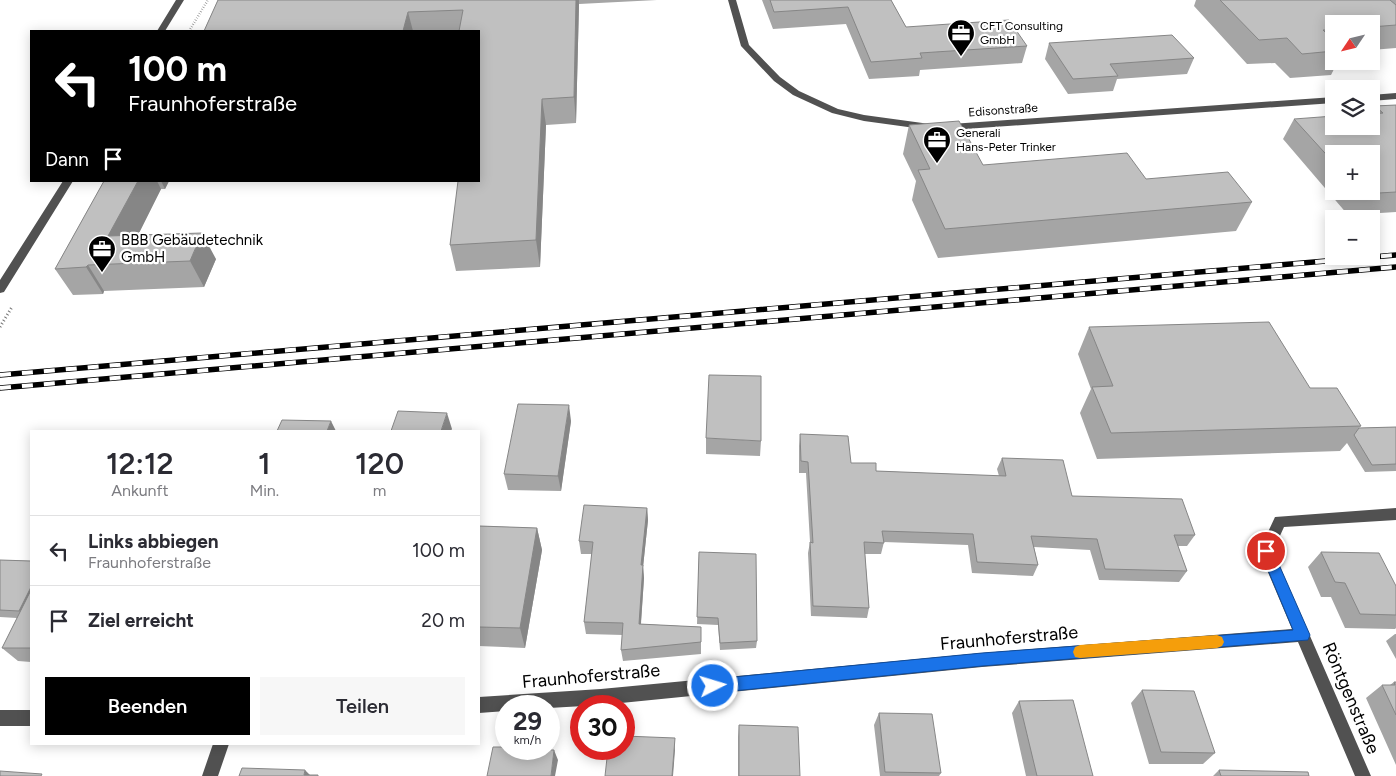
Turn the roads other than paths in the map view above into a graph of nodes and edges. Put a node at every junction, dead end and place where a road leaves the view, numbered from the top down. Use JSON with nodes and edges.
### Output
{"nodes":[{"id":1,"x":180,"y":0,"type":"edge"},
{"id":2,"x":732,"y":0,"type":"edge"},
{"id":3,"x":162,"y":30,"type":"edge"},
{"id":4,"x":1396,"y":96,"type":"edge"},
{"id":5,"x":1380,"y":97,"type":"edge"},
{"id":6,"x":1325,"y":101,"type":"edge"},
{"id":7,"x":67,"y":182,"type":"edge"},
{"id":8,"x":1,"y":288,"type":"edge"},
{"id":9,"x":1396,"y":514,"type":"edge"},
{"id":10,"x":1303,"y":635,"type":"junction"},
{"id":11,"x":480,"y":705,"type":"edge"},
{"id":12,"x":0,"y":718,"type":"edge"},
{"id":13,"x":30,"y":718,"type":"edge"},
{"id":14,"x":221,"y":745,"type":"edge"},
{"id":15,"x":210,"y":776,"type":"edge"},
{"id":16,"x":1363,"y":776,"type":"edge"}],
"edges":[{"from":1,"to":3,"type":"street"},
{"from":2,"to":6,"type":"street","name":"Edisonstraße"},
{"from":4,"to":5,"type":"street"},
{"from":7,"to":8,"type":"street"},
{"from":9,"to":10,"type":"street"},
{"from":10,"to":11,"type":"street","name":"Fraunhoferstraße"},
{"from":10,"to":16,"type":"street","name":"Röntgenstraße"},
{"from":12,"to":13,"type":"street"},
{"from":14,"to":15,"type":"street"}]}
